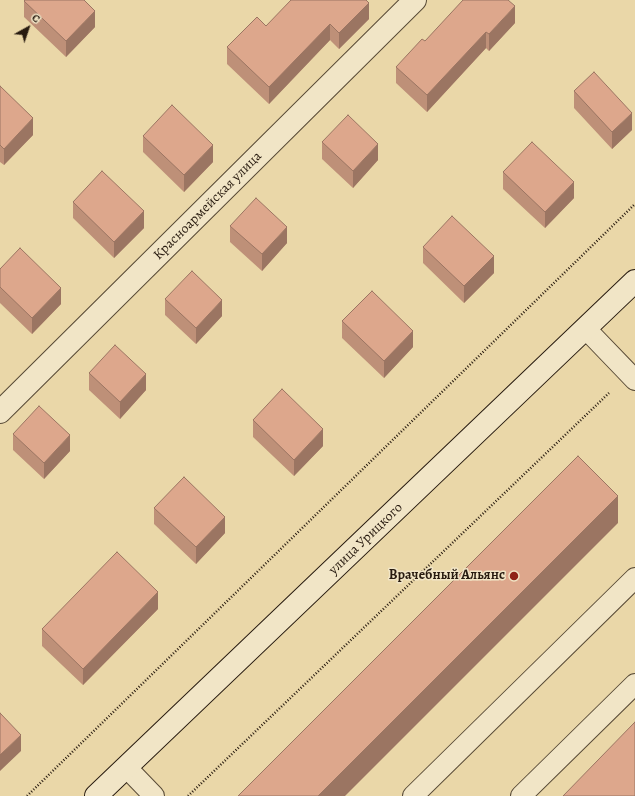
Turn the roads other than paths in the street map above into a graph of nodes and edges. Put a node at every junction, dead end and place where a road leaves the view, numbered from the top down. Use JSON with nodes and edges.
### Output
{"nodes":[{"id":1,"x":415,"y":0,"type":"edge"},
{"id":2,"x":635,"y":281,"type":"edge"},
{"id":3,"x":586,"y":328,"type":"junction"},
{"id":4,"x":632,"y":376,"type":"edge"},
{"id":5,"x":0,"y":412,"type":"edge"},
{"id":6,"x":632,"y":588,"type":"edge"},
{"id":7,"x":635,"y":684,"type":"edge"},
{"id":8,"x":126,"y":768,"type":"junction"},
{"id":9,"x":96,"y":796,"type":"edge"},
{"id":10,"x":154,"y":796,"type":"edge"},
{"id":11,"x":413,"y":796,"type":"edge"},
{"id":12,"x":521,"y":796,"type":"edge"}],
"edges":[{"from":1,"to":5,"type":"street","name":"Красноармейская улица"},
{"from":2,"to":3,"type":"street","name":"улица Урицкого"},
{"from":3,"to":4,"type":"lane"},
{"from":3,"to":8,"type":"street","name":"улица Урицкого"},
{"from":6,"to":11,"type":"lane"},
{"from":7,"to":12,"type":"lane"},
{"from":8,"to":9,"type":"street","name":"улица Урицкого"},
{"from":8,"to":10,"type":"lane"}]}
